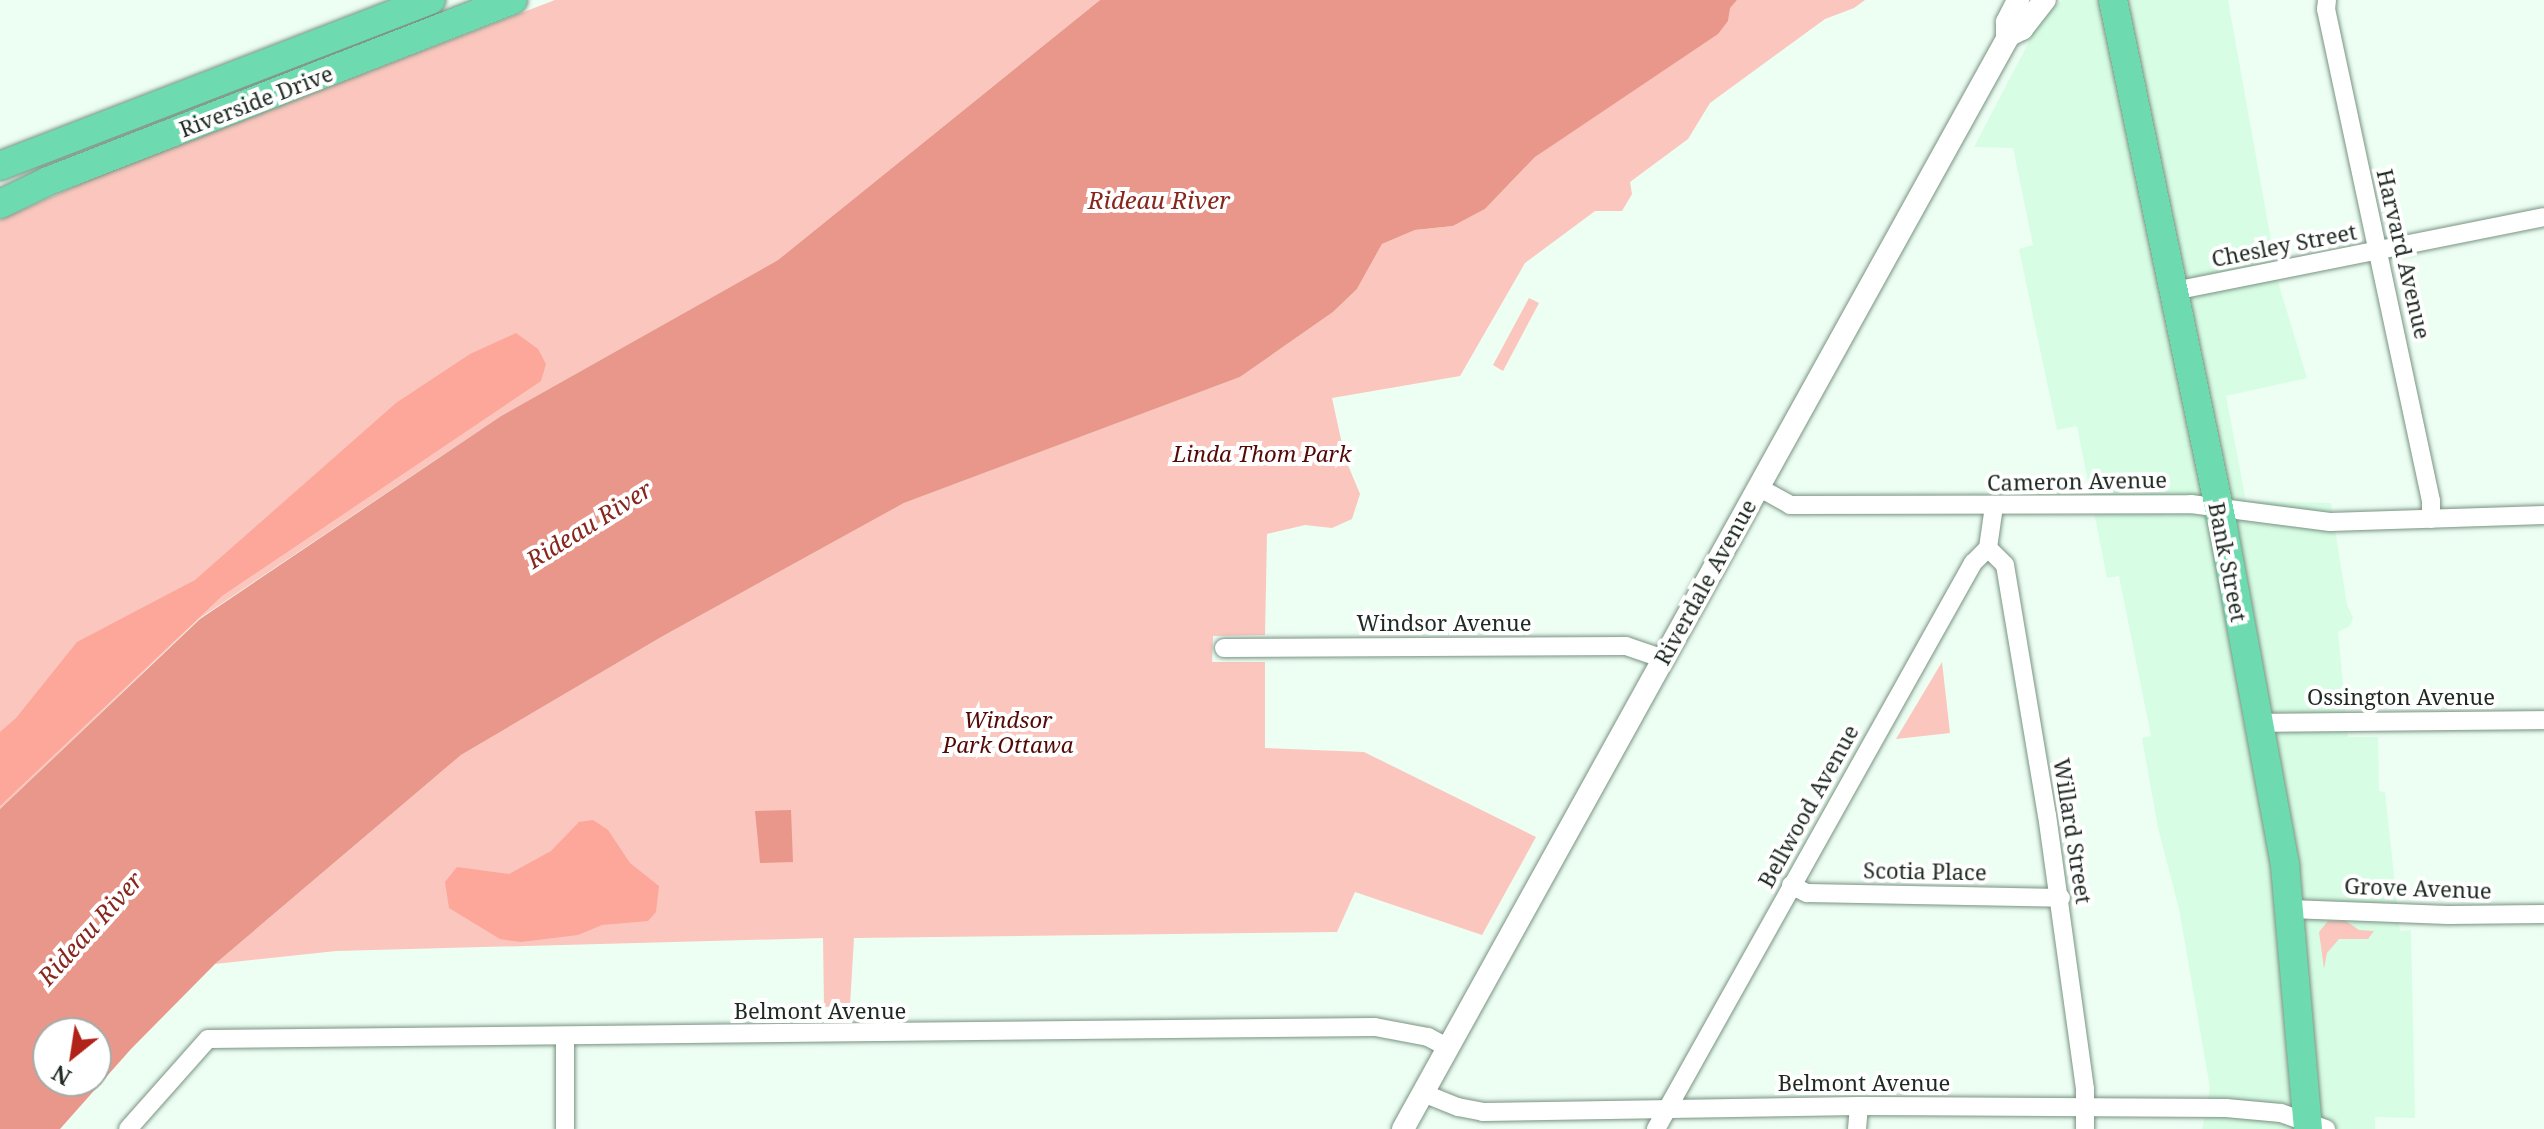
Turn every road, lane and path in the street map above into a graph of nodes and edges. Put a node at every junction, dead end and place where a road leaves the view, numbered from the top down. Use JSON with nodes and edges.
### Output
{"nodes":[{"id":1,"x":431,"y":0,"type":"edge"},
{"id":2,"x":513,"y":0,"type":"edge"},
{"id":3,"x":2018,"y":0,"type":"edge"},
{"id":4,"x":2045,"y":0,"type":"edge"},
{"id":5,"x":2113,"y":0,"type":"edge"},
{"id":6,"x":2327,"y":0,"type":"edge"},
{"id":7,"x":481,"y":6,"type":"edge"},
{"id":8,"x":397,"y":7,"type":"edge"},
{"id":9,"x":2008,"y":36,"type":"junction"},
{"id":10,"x":0,"y":166,"type":"edge"},
{"id":11,"x":0,"y":204,"type":"edge"},
{"id":12,"x":2544,"y":217,"type":"edge"},
{"id":13,"x":2377,"y":252,"type":"junction"},
{"id":14,"x":2174,"y":291,"type":"junction"},
{"id":15,"x":1758,"y":487,"type":"junction"},
{"id":16,"x":1994,"y":506,"type":"junction"},
{"id":17,"x":2219,"y":507,"type":"junction"},
{"id":18,"x":2544,"y":515,"type":"edge"},
{"id":19,"x":2431,"y":519,"type":"junction"},
{"id":20,"x":1988,"y":548,"type":"junction"},
{"id":21,"x":1224,"y":648,"type":"dead end"},
{"id":22,"x":1661,"y":658,"type":"junction"},
{"id":23,"x":2544,"y":720,"type":"edge"},
{"id":24,"x":2258,"y":723,"type":"junction"},
{"id":25,"x":1791,"y":885,"type":"junction"},
{"id":26,"x":2061,"y":898,"type":"junction"},
{"id":27,"x":2290,"y":909,"type":"junction"},
{"id":28,"x":2544,"y":914,"type":"edge"},
{"id":29,"x":565,"y":1036,"type":"junction"},
{"id":30,"x":1449,"y":1048,"type":"junction"},
{"id":31,"x":1423,"y":1093,"type":"junction"},
{"id":32,"x":1859,"y":1106,"type":"junction"},
{"id":33,"x":2087,"y":1107,"type":"junction"},
{"id":34,"x":1667,"y":1109,"type":"junction"},
{"id":35,"x":2314,"y":1126,"type":"edge"},
{"id":36,"x":128,"y":1129,"type":"edge"},
{"id":37,"x":565,"y":1129,"type":"edge"},
{"id":38,"x":1403,"y":1129,"type":"edge"},
{"id":39,"x":1656,"y":1129,"type":"edge"},
{"id":40,"x":1857,"y":1129,"type":"edge"},
{"id":41,"x":2085,"y":1129,"type":"edge"}],
"edges":[{"from":1,"to":8,"type":"main road","name":"Riverside Drive"},
{"from":2,"to":7,"type":"main road","name":"Riverside Drive"},
{"from":3,"to":9,"type":"street","name":"Riverdale Avenue"},
{"from":4,"to":9,"type":"street","name":"Riverdale Avenue"},
{"from":5,"to":14,"type":"main road","name":"Bank Street"},
{"from":6,"to":13,"type":"street","name":"Harvard Avenue"},
{"from":7,"to":11,"type":"main road","name":"Riverside Drive"},
{"from":8,"to":10,"type":"main road","name":"Riverside Drive"},
{"from":9,"to":15,"type":"street","name":"Riverdale Avenue"},
{"from":12,"to":13,"type":"street","name":"Chesley Street"},
{"from":13,"to":14,"type":"street","name":"Chesley Street"},
{"from":13,"to":19,"type":"street","name":"Harvard Avenue"},
{"from":14,"to":17,"type":"main road","name":"Bank Street"},
{"from":15,"to":16,"type":"street","name":"Cameron Avenue"},
{"from":15,"to":22,"type":"street","name":"Riverdale Avenue"},
{"from":16,"to":17,"type":"street","name":"Cameron Avenue"},
{"from":16,"to":20,"type":"street","name":"Bellwood Avenue"},
{"from":17,"to":19,"type":"street","name":"Cameron Avenue"},
{"from":17,"to":24,"type":"main road","name":"Bank Street"},
{"from":18,"to":19,"type":"street","name":"Cameron Avenue"},
{"from":20,"to":25,"type":"street","name":"Bellwood Avenue"},
{"from":20,"to":26,"type":"street","name":"Willard Street"},
{"from":21,"to":22,"type":"street","name":"Windsor Avenue"},
{"from":22,"to":30,"type":"street","name":"Riverdale Avenue"},
{"from":23,"to":24,"type":"street","name":"Ossington Avenue"},
{"from":24,"to":27,"type":"main road","name":"Bank Street"},
{"from":25,"to":26,"type":"street","name":"Scotia Place"},
{"from":25,"to":34,"type":"street","name":"Bellwood Avenue"},
{"from":26,"to":33,"type":"street","name":"Willard Street"},
{"from":27,"to":28,"type":"street","name":"Grove Avenue"},
{"from":27,"to":35,"type":"main road","name":"Bank Street"},
{"from":29,"to":30,"type":"street","name":"Belmont Avenue"},
{"from":29,"to":36,"type":"street","name":"Belmont Avenue"},
{"from":29,"to":37,"type":"street"},
{"from":30,"to":31,"type":"street","name":"Riverdale Avenue"},
{"from":31,"to":34,"type":"street","name":"Belmont Avenue"},
{"from":31,"to":38,"type":"street","name":"Riverdale Avenue"},
{"from":32,"to":33,"type":"street","name":"Belmont Avenue"},
{"from":32,"to":34,"type":"street","name":"Belmont Avenue"},
{"from":32,"to":40,"type":"street"},
{"from":33,"to":35,"type":"street","name":"Belmont Avenue"},
{"from":33,"to":41,"type":"street","name":"Willard Street"},
{"from":34,"to":39,"type":"street","name":"Bellwood Avenue"}]}
